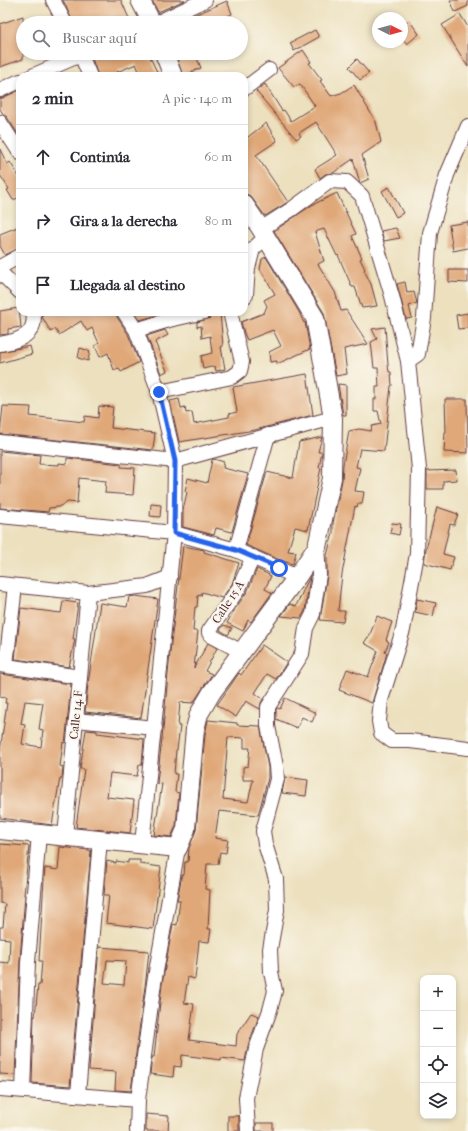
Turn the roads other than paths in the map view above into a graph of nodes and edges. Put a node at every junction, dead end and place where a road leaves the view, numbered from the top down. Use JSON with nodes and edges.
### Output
{"nodes":[{"id":1,"x":53,"y":0,"type":"edge"},
{"id":2,"x":140,"y":0,"type":"edge"},
{"id":3,"x":205,"y":0,"type":"edge"},
{"id":4,"x":61,"y":16,"type":"edge"},
{"id":5,"x":148,"y":16,"type":"edge"},
{"id":6,"x":171,"y":16,"type":"edge"},
{"id":7,"x":68,"y":60,"type":"edge"},
{"id":8,"x":84,"y":60,"type":"edge"},
{"id":9,"x":167,"y":60,"type":"edge"},
{"id":10,"x":269,"y":70,"type":"dead end"},
{"id":11,"x":41,"y":72,"type":"edge"},
{"id":12,"x":89,"y":72,"type":"edge"},
{"id":13,"x":171,"y":72,"type":"edge"},
{"id":14,"x":16,"y":84,"type":"edge"},
{"id":15,"x":248,"y":86,"type":"edge"},
{"id":16,"x":0,"y":90,"type":"edge"},
{"id":17,"x":0,"y":122,"type":"edge"},
{"id":18,"x":468,"y":126,"type":"edge"},
{"id":19,"x":16,"y":147,"type":"edge"},
{"id":20,"x":248,"y":210,"type":"edge"},
{"id":21,"x":264,"y":233,"type":"junction"},
{"id":22,"x":16,"y":258,"type":"edge"},
{"id":23,"x":0,"y":267,"type":"edge"},
{"id":24,"x":248,"y":268,"type":"edge"},
{"id":25,"x":0,"y":272,"type":"edge"},
{"id":26,"x":16,"y":288,"type":"edge"},
{"id":27,"x":33,"y":316,"type":"edge"},
{"id":28,"x":127,"y":316,"type":"edge"},
{"id":29,"x":186,"y":316,"type":"edge"},
{"id":30,"x":231,"y":316,"type":"edge"},
{"id":31,"x":136,"y":330,"type":"junction"},
{"id":32,"x":0,"y":344,"type":"edge"},
{"id":33,"x":408,"y":361,"type":"junction"},
{"id":34,"x":159,"y":392,"type":"junction"},
{"id":35,"x":333,"y":418,"type":"junction"},
{"id":36,"x":268,"y":436,"type":"junction"},
{"id":37,"x":0,"y":442,"type":"edge"},
{"id":38,"x":175,"y":461,"type":"junction"},
{"id":39,"x":0,"y":516,"type":"edge"},
{"id":40,"x":174,"y":533,"type":"junction"},
{"id":41,"x":317,"y":547,"type":"junction"},
{"id":42,"x":236,"y":550,"type":"junction"},
{"id":43,"x":253,"y":557,"type":"junction"},
{"id":44,"x":170,"y":576,"type":"junction"},
{"id":45,"x":298,"y":577,"type":"junction"},
{"id":46,"x":0,"y":584,"type":"edge"},
{"id":47,"x":15,"y":586,"type":"junction"},
{"id":48,"x":88,"y":593,"type":"junction"},
{"id":49,"x":242,"y":652,"type":"junction"},
{"id":50,"x":3,"y":665,"type":"edge"},
{"id":51,"x":80,"y":677,"type":"junction"},
{"id":52,"x":76,"y":720,"type":"junction"},
{"id":53,"x":155,"y":728,"type":"junction"},
{"id":54,"x":468,"y":748,"type":"edge"},
{"id":55,"x":0,"y":830,"type":"edge"},
{"id":56,"x":39,"y":834,"type":"junction"},
{"id":57,"x":64,"y":836,"type":"junction"},
{"id":58,"x":100,"y":840,"type":"junction"},
{"id":59,"x":142,"y":844,"type":"junction"},
{"id":60,"x":178,"y":848,"type":"junction"},
{"id":61,"x":0,"y":1089,"type":"edge"},
{"id":62,"x":23,"y":1090,"type":"junction"},
{"id":63,"x":78,"y":1094,"type":"junction"},
{"id":64,"x":138,"y":1100,"type":"junction"},
{"id":65,"x":137,"y":1131,"type":"edge"},
{"id":66,"x":248,"y":1131,"type":"edge"}],
"edges":[{"from":1,"to":4,"type":"street"},
{"from":2,"to":5,"type":"main road"},
{"from":3,"to":6,"type":"street"},
{"from":7,"to":11,"type":"street"},
{"from":8,"to":12,"type":"street"},
{"from":9,"to":13,"type":"main road"},
{"from":10,"to":15,"type":"street"},
{"from":14,"to":16,"type":"street"},
{"from":17,"to":19,"type":"street"},
{"from":18,"to":33,"type":"street"},
{"from":20,"to":21,"type":"main road"},
{"from":21,"to":24,"type":"street"},
{"from":21,"to":33,"type":"street"},
{"from":21,"to":35,"type":"main road"},
{"from":22,"to":23,"type":"street"},
{"from":25,"to":26,"type":"street"},
{"from":27,"to":32,"type":"street"},
{"from":28,"to":31,"type":"street"},
{"from":29,"to":31,"type":"street"},
{"from":30,"to":34,"type":"street"},
{"from":31,"to":34,"type":"street"},
{"from":33,"to":54,"type":"street"},
{"from":34,"to":38,"type":"street"},
{"from":35,"to":36,"type":"street"},
{"from":35,"to":41,"type":"main road"},
{"from":36,"to":38,"type":"street"},
{"from":36,"to":42,"type":"street"},
{"from":37,"to":38,"type":"street"},
{"from":38,"to":40,"type":"street"},
{"from":39,"to":40,"type":"street"},
{"from":40,"to":42,"type":"street"},
{"from":40,"to":44,"type":"street"},
{"from":41,"to":45,"type":"main road"},
{"from":41,"to":66,"type":"street"},
{"from":42,"to":43,"type":"street"},
{"from":43,"to":45,"type":"street"},
{"from":43,"to":49,"type":"street","name":"Calle 15 A"},
{"from":44,"to":48,"type":"street"},
{"from":44,"to":53,"type":"street"},
{"from":45,"to":49,"type":"main road"},
{"from":46,"to":47,"type":"street"},
{"from":47,"to":48,"type":"street"},
{"from":47,"to":50,"type":"street"},
{"from":48,"to":51,"type":"street","name":"Calle 14 F"},
{"from":49,"to":60,"type":"main road"},
{"from":50,"to":51,"type":"street"},
{"from":51,"to":52,"type":"street","name":"Calle 14 F"},
{"from":52,"to":53,"type":"street"},
{"from":52,"to":57,"type":"street","name":"Calle 14 F"},
{"from":53,"to":59,"type":"street"},
{"from":55,"to":56,"type":"main road"},
{"from":56,"to":57,"type":"main road"},
{"from":56,"to":62,"type":"street"},
{"from":57,"to":58,"type":"main road"},
{"from":58,"to":59,"type":"main road"},
{"from":58,"to":63,"type":"street"},
{"from":59,"to":60,"type":"main road"},
{"from":60,"to":64,"type":"street"},
{"from":61,"to":62,"type":"street"},
{"from":62,"to":63,"type":"street"},
{"from":63,"to":64,"type":"street"},
{"from":64,"to":65,"type":"street"}]}
